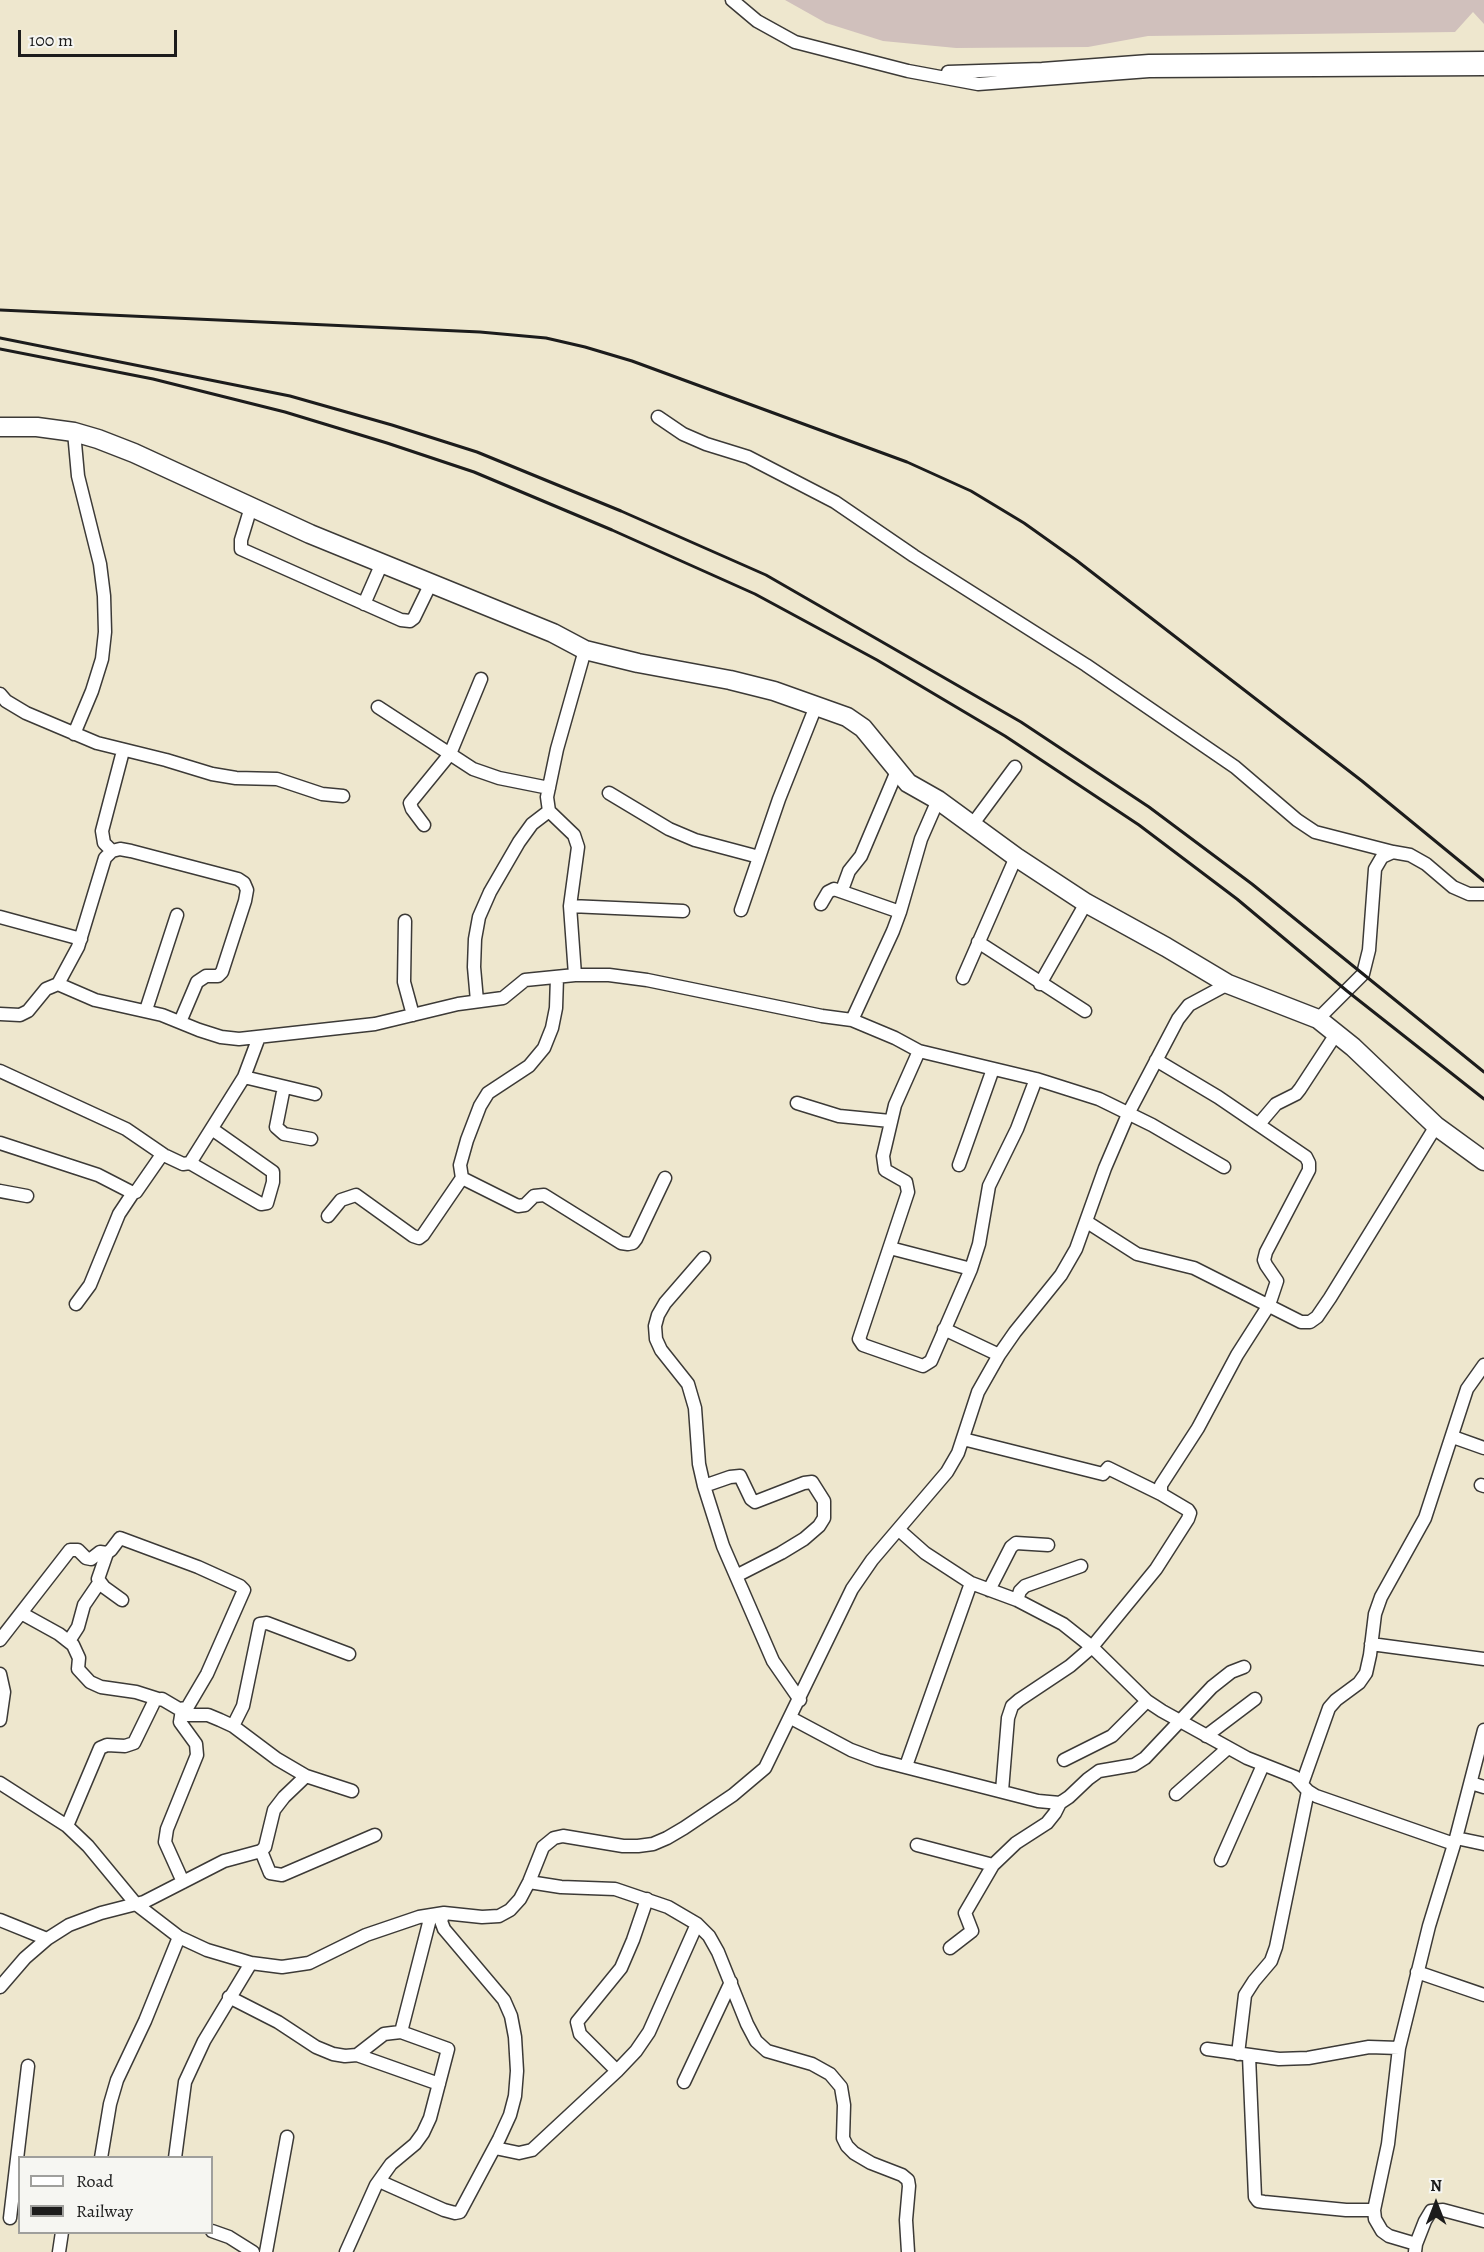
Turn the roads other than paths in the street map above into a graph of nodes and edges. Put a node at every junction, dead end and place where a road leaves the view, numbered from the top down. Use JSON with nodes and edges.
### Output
{"nodes":[{"id":1,"x":732,"y":0,"type":"edge"},
{"id":2,"x":1484,"y":58,"type":"edge"},
{"id":3,"x":1484,"y":69,"type":"edge"},
{"id":4,"x":908,"y":71,"type":"junction"},
{"id":5,"x":658,"y":417,"type":"dead end"},
{"id":6,"x":0,"y":427,"type":"edge"},
{"id":7,"x":74,"y":432,"type":"junction"},
{"id":8,"x":251,"y":507,"type":"junction"},
{"id":9,"x":382,"y":563,"type":"junction"},
{"id":10,"x":431,"y":583,"type":"junction"},
{"id":11,"x":364,"y":604,"type":"junction"},
{"id":12,"x":585,"y":650,"type":"junction"},
{"id":13,"x":481,"y":678,"type":"dead end"},
{"id":14,"x":0,"y":694,"type":"edge"},
{"id":15,"x":816,"y":706,"type":"junction"},
{"id":16,"x":378,"y":707,"type":"dead end"},
{"id":17,"x":74,"y":734,"type":"junction"},
{"id":18,"x":123,"y":751,"type":"junction"},
{"id":19,"x":450,"y":754,"type":"junction"},
{"id":20,"x":1014,"y":766,"type":"dead end"},
{"id":21,"x":897,"y":771,"type":"junction"},
{"id":22,"x":549,"y":788,"type":"junction"},
{"id":23,"x":609,"y":793,"type":"dead end"},
{"id":24,"x":343,"y":795,"type":"dead end"},
{"id":25,"x":938,"y":800,"type":"junction"},
{"id":26,"x":549,"y":811,"type":"junction"},
{"id":27,"x":424,"y":825,"type":"dead end"},
{"id":28,"x":972,"y":825,"type":"junction"},
{"id":29,"x":112,"y":851,"type":"junction"},
{"id":30,"x":1394,"y":852,"type":"junction"},
{"id":31,"x":759,"y":857,"type":"junction"},
{"id":32,"x":1016,"y":857,"type":"junction"},
{"id":33,"x":842,"y":890,"type":"junction"},
{"id":34,"x":1484,"y":894,"type":"edge"},
{"id":35,"x":821,"y":903,"type":"dead end"},
{"id":36,"x":1086,"y":903,"type":"junction"},
{"id":37,"x":570,"y":906,"type":"junction"},
{"id":38,"x":741,"y":909,"type":"dead end"},
{"id":39,"x":682,"y":911,"type":"dead end"},
{"id":40,"x":900,"y":912,"type":"junction"},
{"id":41,"x":177,"y":915,"type":"dead end"},
{"id":42,"x":0,"y":917,"type":"edge"},
{"id":43,"x":405,"y":921,"type":"dead end"},
{"id":44,"x":81,"y":939,"type":"junction"},
{"id":45,"x":978,"y":942,"type":"junction"},
{"id":46,"x":575,"y":975,"type":"junction"},
{"id":47,"x":557,"y":977,"type":"junction"},
{"id":48,"x":963,"y":978,"type":"dead end"},
{"id":49,"x":58,"y":984,"type":"junction"},
{"id":50,"x":1040,"y":984,"type":"junction"},
{"id":51,"x":1228,"y":984,"type":"junction"},
{"id":52,"x":477,"y":1001,"type":"junction"},
{"id":53,"x":146,"y":1010,"type":"junction"},
{"id":54,"x":1085,"y":1011,"type":"dead end"},
{"id":55,"x":0,"y":1014,"type":"edge"},
{"id":56,"x":413,"y":1014,"type":"junction"},
{"id":57,"x":1318,"y":1019,"type":"junction"},
{"id":58,"x":852,"y":1020,"type":"junction"},
{"id":59,"x":180,"y":1022,"type":"junction"},
{"id":60,"x":1336,"y":1034,"type":"junction"},
{"id":61,"x":259,"y":1037,"type":"junction"},
{"id":62,"x":919,"y":1051,"type":"junction"},
{"id":63,"x":1156,"y":1060,"type":"junction"},
{"id":64,"x":993,"y":1069,"type":"junction"},
{"id":65,"x":0,"y":1071,"type":"edge"},
{"id":66,"x":244,"y":1077,"type":"junction"},
{"id":67,"x":1036,"y":1079,"type":"junction"},
{"id":68,"x":284,"y":1087,"type":"junction"},
{"id":69,"x":315,"y":1094,"type":"dead end"},
{"id":70,"x":797,"y":1102,"type":"dead end"},
{"id":71,"x":1129,"y":1112,"type":"junction"},
{"id":72,"x":890,"y":1121,"type":"junction"},
{"id":73,"x":1259,"y":1124,"type":"junction"},
{"id":74,"x":1436,"y":1126,"type":"junction"},
{"id":75,"x":212,"y":1129,"type":"junction"},
{"id":76,"x":311,"y":1139,"type":"dead end"},
{"id":77,"x":0,"y":1143,"type":"edge"},
{"id":78,"x":164,"y":1155,"type":"junction"},
{"id":79,"x":1484,"y":1161,"type":"edge"},
{"id":80,"x":190,"y":1163,"type":"junction"},
{"id":81,"x":959,"y":1165,"type":"dead end"},
{"id":82,"x":1224,"y":1167,"type":"dead end"},
{"id":83,"x":462,"y":1178,"type":"junction"},
{"id":84,"x":665,"y":1178,"type":"dead end"},
{"id":85,"x":0,"y":1191,"type":"edge"},
{"id":86,"x":133,"y":1193,"type":"junction"},
{"id":87,"x":27,"y":1196,"type":"dead end"},
{"id":88,"x":328,"y":1216,"type":"dead end"},
{"id":89,"x":1087,"y":1222,"type":"junction"},
{"id":90,"x":890,"y":1248,"type":"junction"},
{"id":91,"x":704,"y":1258,"type":"dead end"},
{"id":92,"x":971,"y":1269,"type":"junction"},
{"id":93,"x":76,"y":1304,"type":"dead end"},
{"id":94,"x":1269,"y":1305,"type":"junction"},
{"id":95,"x":944,"y":1329,"type":"junction"},
{"id":96,"x":999,"y":1355,"type":"junction"},
{"id":97,"x":1484,"y":1365,"type":"edge"},
{"id":98,"x":1453,"y":1437,"type":"junction"},
{"id":99,"x":963,"y":1439,"type":"junction"},
{"id":100,"x":1484,"y":1448,"type":"edge"},
{"id":101,"x":704,"y":1486,"type":"junction"},
{"id":102,"x":1161,"y":1494,"type":"junction"},
{"id":103,"x":899,"y":1530,"type":"junction"},
{"id":104,"x":1048,"y":1545,"type":"dead end"},
{"id":105,"x":107,"y":1552,"type":"junction"},
{"id":106,"x":1081,"y":1566,"type":"dead end"},
{"id":107,"x":736,"y":1576,"type":"junction"},
{"id":108,"x":99,"y":1583,"type":"junction"},
{"id":109,"x":970,"y":1583,"type":"junction"},
{"id":110,"x":989,"y":1590,"type":"junction"},
{"id":111,"x":122,"y":1600,"type":"dead end"},
{"id":112,"x":1017,"y":1600,"type":"junction"},
{"id":113,"x":21,"y":1614,"type":"junction"},
{"id":114,"x":0,"y":1640,"type":"edge"},
{"id":115,"x":69,"y":1641,"type":"junction"},
{"id":116,"x":1371,"y":1644,"type":"junction"},
{"id":117,"x":1092,"y":1647,"type":"junction"},
{"id":118,"x":349,"y":1654,"type":"dead end"},
{"id":119,"x":1484,"y":1659,"type":"edge"},
{"id":120,"x":1245,"y":1667,"type":"dead end"},
{"id":121,"x":0,"y":1674,"type":"edge"},
{"id":122,"x":158,"y":1698,"type":"junction"},
{"id":123,"x":1255,"y":1699,"type":"dead end"},
{"id":124,"x":800,"y":1700,"type":"junction"},
{"id":125,"x":1147,"y":1701,"type":"junction"},
{"id":126,"x":182,"y":1712,"type":"junction"},
{"id":127,"x":791,"y":1718,"type":"junction"},
{"id":128,"x":0,"y":1720,"type":"edge"},
{"id":129,"x":1180,"y":1720,"type":"junction"},
{"id":130,"x":233,"y":1726,"type":"junction"},
{"id":131,"x":1484,"y":1730,"type":"edge"},
{"id":132,"x":1206,"y":1736,"type":"junction"},
{"id":133,"x":1228,"y":1748,"type":"junction"},
{"id":134,"x":1064,"y":1760,"type":"dead end"},
{"id":135,"x":1263,"y":1765,"type":"junction"},
{"id":136,"x":906,"y":1766,"type":"junction"},
{"id":137,"x":306,"y":1776,"type":"junction"},
{"id":138,"x":0,"y":1783,"type":"edge"},
{"id":139,"x":1471,"y":1783,"type":"junction"},
{"id":140,"x":1305,"y":1787,"type":"junction"},
{"id":141,"x":1484,"y":1787,"type":"edge"},
{"id":142,"x":352,"y":1791,"type":"dead end"},
{"id":143,"x":1002,"y":1791,"type":"junction"},
{"id":144,"x":1176,"y":1794,"type":"dead end"},
{"id":145,"x":1060,"y":1803,"type":"junction"},
{"id":146,"x":67,"y":1826,"type":"junction"},
{"id":147,"x":375,"y":1835,"type":"dead end"},
{"id":148,"x":1455,"y":1841,"type":"junction"},
{"id":149,"x":1484,"y":1844,"type":"edge"},
{"id":150,"x":917,"y":1845,"type":"dead end"},
{"id":151,"x":261,"y":1851,"type":"junction"},
{"id":152,"x":1221,"y":1860,"type":"dead end"},
{"id":153,"x":993,"y":1865,"type":"junction"},
{"id":154,"x":183,"y":1882,"type":"junction"},
{"id":155,"x":529,"y":1882,"type":"junction"},
{"id":156,"x":647,"y":1899,"type":"junction"},
{"id":157,"x":136,"y":1904,"type":"junction"},
{"id":158,"x":437,"y":1914,"type":"junction"},
{"id":159,"x":0,"y":1920,"type":"edge"},
{"id":160,"x":697,"y":1924,"type":"junction"},
{"id":161,"x":180,"y":1937,"type":"junction"},
{"id":162,"x":47,"y":1939,"type":"junction"},
{"id":163,"x":950,"y":1948,"type":"dead end"},
{"id":164,"x":251,"y":1963,"type":"junction"},
{"id":165,"x":1417,"y":1972,"type":"junction"},
{"id":166,"x":731,"y":1982,"type":"junction"},
{"id":167,"x":0,"y":1987,"type":"edge"},
{"id":168,"x":1484,"y":1995,"type":"edge"},
{"id":169,"x":229,"y":1997,"type":"junction"},
{"id":170,"x":401,"y":2032,"type":"junction"},
{"id":171,"x":1399,"y":2048,"type":"junction"},
{"id":172,"x":1207,"y":2049,"type":"dead end"},
{"id":173,"x":357,"y":2055,"type":"junction"},
{"id":174,"x":1244,"y":2055,"type":"junction"},
{"id":175,"x":28,"y":2067,"type":"dead end"},
{"id":176,"x":617,"y":2071,"type":"junction"},
{"id":177,"x":684,"y":2082,"type":"dead end"},
{"id":178,"x":439,"y":2084,"type":"junction"},
{"id":179,"x":286,"y":2137,"type":"dead end"},
{"id":180,"x":495,"y":2148,"type":"junction"},
{"id":181,"x":101,"y":2156,"type":"edge"},
{"id":182,"x":175,"y":2156,"type":"edge"},
{"id":183,"x":379,"y":2181,"type":"junction"},
{"id":184,"x":1374,"y":2210,"type":"junction"},
{"id":185,"x":10,"y":2219,"type":"edge"},
{"id":186,"x":1484,"y":2221,"type":"edge"},
{"id":187,"x":213,"y":2231,"type":"edge"},
{"id":188,"x":62,"y":2234,"type":"edge"},
{"id":189,"x":1416,"y":2248,"type":"edge"},
{"id":190,"x":59,"y":2252,"type":"edge"},
{"id":191,"x":253,"y":2252,"type":"edge"},
{"id":192,"x":266,"y":2252,"type":"edge"},
{"id":193,"x":346,"y":2252,"type":"edge"},
{"id":194,"x":908,"y":2252,"type":"edge"}],
"edges":[{"from":1,"to":4,"type":"street"},
{"from":2,"to":4,"type":"street"},
{"from":3,"to":4,"type":"street"},
{"from":5,"to":30,"type":"street"},
{"from":6,"to":7,"type":"main road"},
{"from":7,"to":8,"type":"main road"},
{"from":7,"to":17,"type":"street"},
{"from":8,"to":9,"type":"main road"},
{"from":8,"to":11,"type":"street"},
{"from":9,"to":10,"type":"main road"},
{"from":9,"to":11,"type":"street"},
{"from":10,"to":11,"type":"street"},
{"from":10,"to":12,"type":"main road"},
{"from":12,"to":15,"type":"main road"},
{"from":12,"to":22,"type":"street"},
{"from":13,"to":19,"type":"street"},
{"from":14,"to":17,"type":"street"},
{"from":15,"to":21,"type":"main road"},
{"from":15,"to":31,"type":"street"},
{"from":16,"to":19,"type":"street"},
{"from":17,"to":18,"type":"street"},
{"from":18,"to":24,"type":"street"},
{"from":18,"to":29,"type":"street"},
{"from":19,"to":22,"type":"street"},
{"from":19,"to":27,"type":"street"},
{"from":20,"to":28,"type":"street"},
{"from":21,"to":25,"type":"main road"},
{"from":21,"to":33,"type":"street"},
{"from":22,"to":26,"type":"street"},
{"from":23,"to":31,"type":"street"},
{"from":25,"to":28,"type":"main road"},
{"from":25,"to":40,"type":"street"},
{"from":26,"to":37,"type":"street"},
{"from":26,"to":52,"type":"street"},
{"from":28,"to":32,"type":"main road"},
{"from":29,"to":44,"type":"street"},
{"from":29,"to":59,"type":"street"},
{"from":30,"to":34,"type":"street"},
{"from":30,"to":57,"type":"street"},
{"from":31,"to":38,"type":"street"},
{"from":32,"to":36,"type":"main road"},
{"from":32,"to":45,"type":"street"},
{"from":33,"to":35,"type":"street"},
{"from":33,"to":40,"type":"street"},
{"from":36,"to":50,"type":"street"},
{"from":36,"to":51,"type":"main road"},
{"from":37,"to":39,"type":"street"},
{"from":37,"to":46,"type":"street"},
{"from":40,"to":58,"type":"street"},
{"from":41,"to":53,"type":"street"},
{"from":42,"to":44,"type":"street"},
{"from":43,"to":56,"type":"street"},
{"from":44,"to":49,"type":"street"},
{"from":45,"to":48,"type":"street"},
{"from":45,"to":50,"type":"street"},
{"from":46,"to":47,"type":"street"},
{"from":46,"to":58,"type":"street"},
{"from":47,"to":52,"type":"street"},
{"from":47,"to":83,"type":"street"},
{"from":49,"to":53,"type":"street"},
{"from":49,"to":55,"type":"street"},
{"from":50,"to":54,"type":"street"},
{"from":51,"to":57,"type":"main road"},
{"from":51,"to":63,"type":"street"},
{"from":52,"to":56,"type":"street"},
{"from":53,"to":59,"type":"street"},
{"from":56,"to":61,"type":"street"},
{"from":57,"to":60,"type":"main road"},
{"from":58,"to":62,"type":"street"},
{"from":59,"to":61,"type":"street"},
{"from":60,"to":73,"type":"street"},
{"from":60,"to":74,"type":"main road"},
{"from":61,"to":66,"type":"street"},
{"from":62,"to":64,"type":"street"},
{"from":62,"to":72,"type":"street"},
{"from":63,"to":71,"type":"street"},
{"from":63,"to":73,"type":"street"},
{"from":64,"to":67,"type":"street"},
{"from":64,"to":81,"type":"street"},
{"from":65,"to":78,"type":"street"},
{"from":66,"to":68,"type":"street"},
{"from":66,"to":75,"type":"street"},
{"from":67,"to":71,"type":"street"},
{"from":67,"to":92,"type":"street"},
{"from":68,"to":69,"type":"street"},
{"from":68,"to":76,"type":"street"},
{"from":70,"to":72,"type":"street"},
{"from":71,"to":82,"type":"street"},
{"from":71,"to":89,"type":"street"},
{"from":72,"to":90,"type":"street"},
{"from":73,"to":94,"type":"street"},
{"from":74,"to":79,"type":"main road"},
{"from":74,"to":94,"type":"street"},
{"from":75,"to":80,"type":"street"},
{"from":75,"to":80,"type":"street"},
{"from":77,"to":86,"type":"street"},
{"from":78,"to":80,"type":"street"},
{"from":78,"to":86,"type":"street"},
{"from":83,"to":84,"type":"street"},
{"from":83,"to":88,"type":"street"},
{"from":85,"to":87,"type":"street"},
{"from":86,"to":93,"type":"street"},
{"from":89,"to":94,"type":"street"},
{"from":89,"to":96,"type":"street"},
{"from":90,"to":92,"type":"street"},
{"from":90,"to":95,"type":"street"},
{"from":91,"to":101,"type":"street"},
{"from":92,"to":95,"type":"street"},
{"from":94,"to":102,"type":"street"},
{"from":95,"to":96,"type":"street"},
{"from":96,"to":99,"type":"street"},
{"from":97,"to":98,"type":"street"},
{"from":98,"to":100,"type":"street"},
{"from":98,"to":116,"type":"street"},
{"from":99,"to":102,"type":"street"},
{"from":99,"to":103,"type":"street"},
{"from":101,"to":107,"type":"street"},
{"from":101,"to":107,"type":"street"},
{"from":102,"to":117,"type":"street"},
{"from":103,"to":109,"type":"street"},
{"from":103,"to":124,"type":"street"},
{"from":104,"to":110,"type":"street"},
{"from":105,"to":108,"type":"street"},
{"from":105,"to":113,"type":"street"},
{"from":105,"to":126,"type":"street"},
{"from":106,"to":112,"type":"street"},
{"from":107,"to":124,"type":"street"},
{"from":108,"to":111,"type":"street"},
{"from":108,"to":115,"type":"street"},
{"from":109,"to":110,"type":"street"},
{"from":109,"to":136,"type":"street"},
{"from":110,"to":112,"type":"street"},
{"from":112,"to":117,"type":"street"},
{"from":113,"to":114,"type":"street"},
{"from":113,"to":115,"type":"street"},
{"from":115,"to":122,"type":"street"},
{"from":116,"to":119,"type":"street"},
{"from":116,"to":140,"type":"street"},
{"from":117,"to":125,"type":"street"},
{"from":117,"to":143,"type":"street"},
{"from":118,"to":130,"type":"street"},
{"from":120,"to":129,"type":"street"},
{"from":121,"to":128,"type":"street"},
{"from":122,"to":126,"type":"street"},
{"from":122,"to":146,"type":"street"},
{"from":123,"to":132,"type":"street"},
{"from":124,"to":127,"type":"street"},
{"from":125,"to":129,"type":"street"},
{"from":125,"to":134,"type":"street"},
{"from":126,"to":130,"type":"street"},
{"from":126,"to":154,"type":"street"},
{"from":127,"to":136,"type":"street"},
{"from":127,"to":155,"type":"street"},
{"from":129,"to":132,"type":"street"},
{"from":129,"to":145,"type":"street"},
{"from":130,"to":137,"type":"street"},
{"from":131,"to":139,"type":"street"},
{"from":132,"to":133,"type":"street"},
{"from":133,"to":135,"type":"street"},
{"from":133,"to":144,"type":"street"},
{"from":135,"to":140,"type":"street"},
{"from":135,"to":152,"type":"street"},
{"from":136,"to":143,"type":"street"},
{"from":137,"to":142,"type":"street"},
{"from":137,"to":151,"type":"street"},
{"from":138,"to":146,"type":"street"},
{"from":139,"to":141,"type":"street"},
{"from":139,"to":148,"type":"street"},
{"from":140,"to":148,"type":"street"},
{"from":140,"to":174,"type":"street"},
{"from":143,"to":145,"type":"street"},
{"from":145,"to":153,"type":"street"},
{"from":146,"to":157,"type":"street"},
{"from":147,"to":151,"type":"street"},
{"from":148,"to":149,"type":"street"},
{"from":148,"to":165,"type":"street"},
{"from":150,"to":153,"type":"street"},
{"from":151,"to":154,"type":"street"},
{"from":153,"to":163,"type":"street"},
{"from":154,"to":157,"type":"street"},
{"from":155,"to":156,"type":"street"},
{"from":155,"to":158,"type":"street"},
{"from":156,"to":160,"type":"street"},
{"from":156,"to":176,"type":"street"},
{"from":157,"to":161,"type":"street"},
{"from":157,"to":162,"type":"street"},
{"from":158,"to":164,"type":"street"},
{"from":158,"to":170,"type":"street"},
{"from":158,"to":180,"type":"street"},
{"from":159,"to":162,"type":"street"},
{"from":160,"to":166,"type":"street"},
{"from":160,"to":176,"type":"street"},
{"from":161,"to":164,"type":"street"},
{"from":161,"to":181,"type":"street"},
{"from":162,"to":167,"type":"street"},
{"from":164,"to":169,"type":"street"},
{"from":165,"to":168,"type":"street"},
{"from":165,"to":171,"type":"street"},
{"from":166,"to":177,"type":"street"},
{"from":166,"to":194,"type":"street"},
{"from":169,"to":173,"type":"street"},
{"from":169,"to":182,"type":"street"},
{"from":170,"to":173,"type":"street"},
{"from":170,"to":178,"type":"street"},
{"from":171,"to":174,"type":"street"},
{"from":171,"to":184,"type":"street"},
{"from":172,"to":174,"type":"street"},
{"from":173,"to":178,"type":"street"},
{"from":174,"to":184,"type":"street"},
{"from":175,"to":185,"type":"street"},
{"from":176,"to":180,"type":"street"},
{"from":178,"to":183,"type":"street"},
{"from":179,"to":192,"type":"street"},
{"from":180,"to":183,"type":"street"},
{"from":183,"to":193,"type":"street"},
{"from":184,"to":189,"type":"street"},
{"from":186,"to":189,"type":"street"},
{"from":187,"to":191,"type":"street"},
{"from":188,"to":190,"type":"street"}]}
